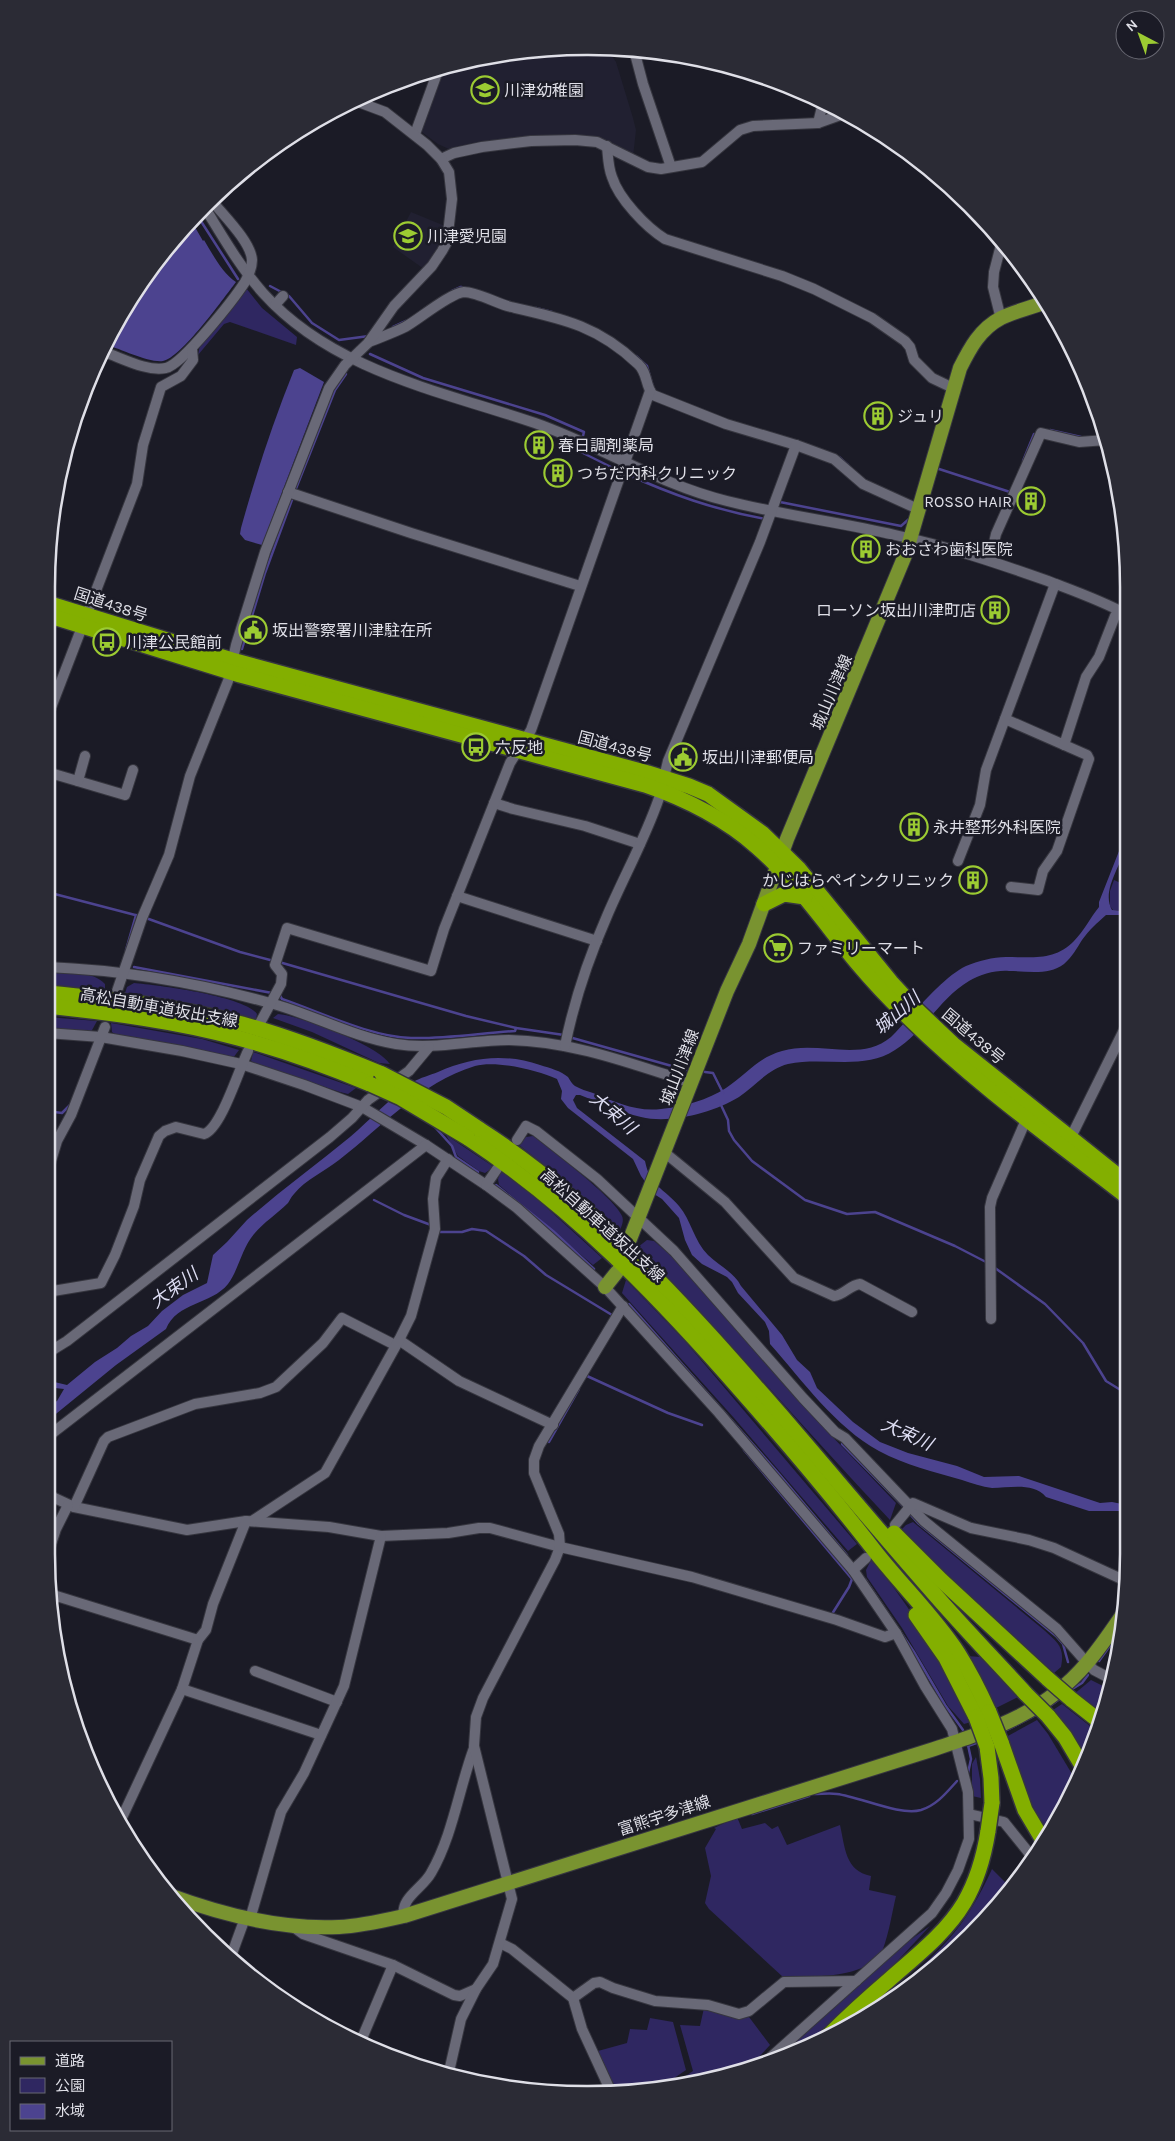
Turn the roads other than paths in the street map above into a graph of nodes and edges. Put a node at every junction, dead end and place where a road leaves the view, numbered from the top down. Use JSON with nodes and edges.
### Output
{"nodes":[{"id":1,"x":636,"y":58,"type":"edge"},
{"id":2,"x":436,"y":77,"type":"edge"},
{"id":3,"x":365,"y":104,"type":"edge"},
{"id":4,"x":821,"y":109,"type":"edge"},
{"id":5,"x":836,"y":117,"type":"edge"},
{"id":6,"x":818,"y":123,"type":"junction"},
{"id":7,"x":415,"y":134,"type":"junction"},
{"id":8,"x":607,"y":146,"type":"junction"},
{"id":9,"x":441,"y":160,"type":"junction"},
{"id":10,"x":670,"y":167,"type":"junction"},
{"id":11,"x":216,"y":206,"type":"edge"},
{"id":12,"x":209,"y":213,"type":"edge"},
{"id":13,"x":1000,"y":250,"type":"edge"},
{"id":14,"x":249,"y":275,"type":"junction"},
{"id":15,"x":283,"y":296,"type":"dead end"},
{"id":16,"x":1038,"y":304,"type":"edge"},
{"id":17,"x":275,"y":305,"type":"junction"},
{"id":18,"x":1001,"y":318,"type":"junction"},
{"id":19,"x":372,"y":337,"type":"junction"},
{"id":20,"x":192,"y":349,"type":"junction"},
{"id":21,"x":109,"y":354,"type":"edge"},
{"id":22,"x":352,"y":357,"type":"junction"},
{"id":23,"x":953,"y":388,"type":"junction"},
{"id":24,"x":650,"y":391,"type":"junction"},
{"id":25,"x":1099,"y":441,"type":"edge"},
{"id":26,"x":796,"y":445,"type":"junction"},
{"id":27,"x":623,"y":468,"type":"junction"},
{"id":28,"x":292,"y":493,"type":"junction"},
{"id":29,"x":915,"y":507,"type":"junction"},
{"id":30,"x":772,"y":510,"type":"junction"},
{"id":31,"x":910,"y":538,"type":"junction"},
{"id":32,"x":990,"y":560,"type":"junction"},
{"id":33,"x":1055,"y":584,"type":"junction"},
{"id":34,"x":580,"y":586,"type":"junction"},
{"id":35,"x":55,"y":606,"type":"edge"},
{"id":36,"x":1120,"y":609,"type":"edge"},
{"id":37,"x":1120,"y":613,"type":"edge"},
{"id":38,"x":55,"y":616,"type":"edge"},
{"id":39,"x":84,"y":620,"type":"junction"},
{"id":40,"x":231,"y":666,"type":"junction"},
{"id":41,"x":55,"y":697,"type":"edge"},
{"id":42,"x":1005,"y":719,"type":"junction"},
{"id":43,"x":1064,"y":744,"type":"junction"},
{"id":44,"x":521,"y":745,"type":"junction"},
{"id":45,"x":85,"y":756,"type":"dead end"},
{"id":46,"x":133,"y":770,"type":"dead end"},
{"id":47,"x":55,"y":774,"type":"edge"},
{"id":48,"x":78,"y":781,"type":"junction"},
{"id":49,"x":662,"y":784,"type":"junction"},
{"id":50,"x":494,"y":803,"type":"junction"},
{"id":51,"x":640,"y":844,"type":"junction"},
{"id":52,"x":782,"y":852,"type":"junction"},
{"id":53,"x":958,"y":861,"type":"dead end"},
{"id":54,"x":777,"y":866,"type":"junction"},
{"id":55,"x":1011,"y":887,"type":"dead end"},
{"id":56,"x":457,"y":896,"type":"junction"},
{"id":57,"x":805,"y":897,"type":"junction"},
{"id":58,"x":764,"y":904,"type":"junction"},
{"id":59,"x":597,"y":940,"type":"junction"},
{"id":60,"x":55,"y":968,"type":"edge"},
{"id":61,"x":123,"y":974,"type":"junction"},
{"id":62,"x":117,"y":991,"type":"dead end"},
{"id":63,"x":55,"y":994,"type":"edge"},
{"id":64,"x":272,"y":1003,"type":"junction"},
{"id":65,"x":55,"y":1007,"type":"edge"},
{"id":66,"x":912,"y":1013,"type":"junction"},
{"id":67,"x":260,"y":1023,"type":"dead end"},
{"id":68,"x":103,"y":1032,"type":"junction"},
{"id":69,"x":55,"y":1033,"type":"edge"},
{"id":70,"x":1120,"y":1037,"type":"edge"},
{"id":71,"x":567,"y":1039,"type":"junction"},
{"id":72,"x":430,"y":1047,"type":"junction"},
{"id":73,"x":248,"y":1052,"type":"dead end"},
{"id":74,"x":241,"y":1064,"type":"junction"},
{"id":75,"x":689,"y":1090,"type":"junction"},
{"id":76,"x":364,"y":1108,"type":"junction"},
{"id":77,"x":1029,"y":1112,"type":"junction"},
{"id":78,"x":474,"y":1133,"type":"junction"},
{"id":79,"x":517,"y":1140,"type":"dead end"},
{"id":80,"x":1068,"y":1143,"type":"junction"},
{"id":81,"x":424,"y":1144,"type":"junction"},
{"id":82,"x":55,"y":1148,"type":"edge"},
{"id":83,"x":663,"y":1155,"type":"junction"},
{"id":84,"x":448,"y":1160,"type":"junction"},
{"id":85,"x":498,"y":1169,"type":"dead end"},
{"id":86,"x":1120,"y":1178,"type":"edge"},
{"id":87,"x":486,"y":1185,"type":"junction"},
{"id":88,"x":1120,"y":1191,"type":"edge"},
{"id":89,"x":640,"y":1215,"type":"junction"},
{"id":90,"x":630,"y":1239,"type":"dead end"},
{"id":91,"x":617,"y":1272,"type":"dead end"},
{"id":92,"x":605,"y":1287,"type":"junction"},
{"id":93,"x":55,"y":1291,"type":"edge"},
{"id":94,"x":623,"y":1306,"type":"junction"},
{"id":95,"x":912,"y":1312,"type":"dead end"},
{"id":96,"x":991,"y":1320,"type":"dead end"},
{"id":97,"x":397,"y":1342,"type":"junction"},
{"id":98,"x":55,"y":1348,"type":"edge"},
{"id":99,"x":553,"y":1425,"type":"junction"},
{"id":100,"x":55,"y":1431,"type":"edge"},
{"id":101,"x":807,"y":1445,"type":"junction"},
{"id":102,"x":55,"y":1498,"type":"edge"},
{"id":103,"x":71,"y":1506,"type":"junction"},
{"id":104,"x":908,"y":1510,"type":"junction"},
{"id":105,"x":249,"y":1521,"type":"junction"},
{"id":106,"x":895,"y":1525,"type":"dead end"},
{"id":107,"x":55,"y":1532,"type":"edge"},
{"id":108,"x":381,"y":1536,"type":"junction"},
{"id":109,"x":560,"y":1547,"type":"junction"},
{"id":110,"x":871,"y":1556,"type":"junction"},
{"id":111,"x":853,"y":1570,"type":"junction"},
{"id":112,"x":1119,"y":1578,"type":"edge"},
{"id":113,"x":57,"y":1596,"type":"edge"},
{"id":114,"x":1114,"y":1627,"type":"edge"},
{"id":115,"x":896,"y":1633,"type":"junction"},
{"id":116,"x":198,"y":1640,"type":"junction"},
{"id":117,"x":1087,"y":1663,"type":"junction"},
{"id":118,"x":255,"y":1670,"type":"dead end"},
{"id":119,"x":1106,"y":1676,"type":"edge"},
{"id":120,"x":182,"y":1689,"type":"junction"},
{"id":121,"x":337,"y":1702,"type":"junction"},
{"id":122,"x":1094,"y":1717,"type":"edge"},
{"id":123,"x":322,"y":1735,"type":"junction"},
{"id":124,"x":956,"y":1742,"type":"junction"},
{"id":125,"x":994,"y":1744,"type":"junction"},
{"id":126,"x":474,"y":1746,"type":"junction"},
{"id":127,"x":1078,"y":1759,"type":"edge"},
{"id":128,"x":969,"y":1814,"type":"junction"},
{"id":129,"x":123,"y":1815,"type":"edge"},
{"id":130,"x":1040,"y":1834,"type":"edge"},
{"id":131,"x":1028,"y":1852,"type":"edge"},
{"id":132,"x":508,"y":1883,"type":"junction"},
{"id":133,"x":182,"y":1899,"type":"edge"},
{"id":134,"x":404,"y":1916,"type":"junction"},
{"id":135,"x":248,"y":1919,"type":"junction"},
{"id":136,"x":292,"y":1926,"type":"junction"},
{"id":137,"x":500,"y":1943,"type":"junction"},
{"id":138,"x":233,"y":1951,"type":"edge"},
{"id":139,"x":394,"y":1965,"type":"junction"},
{"id":140,"x":856,"y":1981,"type":"junction"},
{"id":141,"x":476,"y":1989,"type":"junction"},
{"id":142,"x":573,"y":1998,"type":"junction"},
{"id":143,"x":847,"y":2018,"type":"edge"},
{"id":144,"x":363,"y":2036,"type":"edge"},
{"id":145,"x":779,"y":2050,"type":"edge"},
{"id":146,"x":450,"y":2068,"type":"edge"},
{"id":147,"x":608,"y":2085,"type":"edge"}],
"edges":[{"from":1,"to":10,"type":"street"},
{"from":2,"to":7,"type":"street"},
{"from":3,"to":7,"type":"street"},
{"from":4,"to":6,"type":"street"},
{"from":5,"to":6,"type":"street"},
{"from":6,"to":10,"type":"street"},
{"from":7,"to":9,"type":"street"},
{"from":8,"to":9,"type":"street"},
{"from":8,"to":10,"type":"street"},
{"from":8,"to":23,"type":"street"},
{"from":9,"to":19,"type":"street"},
{"from":11,"to":14,"type":"street"},
{"from":12,"to":14,"type":"street"},
{"from":13,"to":18,"type":"street"},
{"from":14,"to":17,"type":"street"},
{"from":14,"to":20,"type":"street"},
{"from":15,"to":17,"type":"street"},
{"from":16,"to":18,"type":"main road","name":"城山川津線"},
{"from":17,"to":22,"type":"street"},
{"from":18,"to":23,"type":"main road","name":"城山川津線"},
{"from":19,"to":22,"type":"street"},
{"from":19,"to":24,"type":"street"},
{"from":20,"to":21,"type":"street"},
{"from":20,"to":39,"type":"street"},
{"from":22,"to":27,"type":"street"},
{"from":22,"to":28,"type":"street"},
{"from":23,"to":29,"type":"main road","name":"城山川津線"},
{"from":24,"to":26,"type":"street"},
{"from":24,"to":27,"type":"street"},
{"from":25,"to":32,"type":"street"},
{"from":26,"to":29,"type":"street"},
{"from":26,"to":30,"type":"street"},
{"from":27,"to":30,"type":"street"},
{"from":27,"to":34,"type":"street"},
{"from":28,"to":34,"type":"street"},
{"from":28,"to":40,"type":"street"},
{"from":29,"to":31,"type":"main road","name":"城山川津線"},
{"from":30,"to":31,"type":"street"},
{"from":30,"to":49,"type":"street"},
{"from":31,"to":32,"type":"street"},
{"from":31,"to":52,"type":"main road","name":"城山川津線"},
{"from":32,"to":33,"type":"street"},
{"from":33,"to":36,"type":"street"},
{"from":33,"to":42,"type":"street"},
{"from":34,"to":44,"type":"street"},
{"from":35,"to":39,"type":"highway","name":"国道438号"},
{"from":37,"to":43,"type":"street"},
{"from":38,"to":39,"type":"highway","name":"国道438号"},
{"from":39,"to":40,"type":"highway","name":"国道438号"},
{"from":39,"to":41,"type":"street"},
{"from":40,"to":44,"type":"highway","name":"国道438号"},
{"from":40,"to":61,"type":"street"},
{"from":42,"to":43,"type":"street"},
{"from":42,"to":53,"type":"street"},
{"from":43,"to":55,"type":"street"},
{"from":44,"to":49,"type":"highway","name":"国道438号"},
{"from":44,"to":50,"type":"street"},
{"from":45,"to":48,"type":"street"},
{"from":46,"to":48,"type":"street"},
{"from":47,"to":48,"type":"street"},
{"from":49,"to":51,"type":"street"},
{"from":49,"to":52,"type":"highway","name":"国道438号"},
{"from":49,"to":54,"type":"highway","name":"国道438号"},
{"from":50,"to":51,"type":"street"},
{"from":50,"to":56,"type":"street"},
{"from":51,"to":59,"type":"street"},
{"from":52,"to":54,"type":"main road","name":"城山川津線"},
{"from":52,"to":66,"type":"highway","name":"国道438号"},
{"from":54,"to":57,"type":"highway","name":"国道438号"},
{"from":54,"to":58,"type":"main road","name":"城山川津線"},
{"from":56,"to":59,"type":"street"},
{"from":56,"to":64,"type":"street"},
{"from":57,"to":58,"type":"highway"},
{"from":57,"to":66,"type":"highway","name":"国道438号"},
{"from":58,"to":75,"type":"main road","name":"城山川津線"},
{"from":59,"to":71,"type":"street"},
{"from":60,"to":61,"type":"street"},
{"from":61,"to":62,"type":"street"},
{"from":61,"to":64,"type":"street"},
{"from":63,"to":78,"type":"highway","name":"高松自動車道坂出支線","bridge":true},
{"from":64,"to":67,"type":"street"},
{"from":64,"to":72,"type":"street"},
{"from":65,"to":78,"type":"highway","name":"高松自動車道坂出支線","bridge":true},
{"from":66,"to":77,"type":"highway","name":"国道438号"},
{"from":68,"to":69,"type":"street"},
{"from":68,"to":74,"type":"street"},
{"from":68,"to":82,"type":"street"},
{"from":70,"to":80,"type":"street"},
{"from":71,"to":72,"type":"street"},
{"from":71,"to":75,"type":"street"},
{"from":72,"to":76,"type":"street"},
{"from":73,"to":74,"type":"street"},
{"from":74,"to":76,"type":"street"},
{"from":74,"to":93,"type":"street"},
{"from":75,"to":83,"type":"main road","name":"城山川津線"},
{"from":76,"to":81,"type":"street"},
{"from":76,"to":98,"type":"street"},
{"from":77,"to":80,"type":"highway","name":"国道438号"},
{"from":77,"to":96,"type":"street"},
{"from":78,"to":101,"type":"highway","name":"高松自動車道坂出支線"},
{"from":78,"to":110,"type":"highway","name":"高松自動車道坂出支線"},
{"from":79,"to":89,"type":"street"},
{"from":80,"to":86,"type":"highway","name":"国道438号"},
{"from":80,"to":88,"type":"highway","name":"国道438号"},
{"from":81,"to":84,"type":"street"},
{"from":81,"to":100,"type":"street"},
{"from":83,"to":89,"type":"main road","name":"城山川津線"},
{"from":83,"to":95,"type":"street"},
{"from":84,"to":87,"type":"street"},
{"from":84,"to":97,"type":"street"},
{"from":85,"to":87,"type":"street"},
{"from":87,"to":92,"type":"street"},
{"from":89,"to":90,"type":"main road","name":"城山川津線"},
{"from":89,"to":104,"type":"street"},
{"from":91,"to":92,"type":"main road"},
{"from":92,"to":94,"type":"street"},
{"from":94,"to":99,"type":"street"},
{"from":94,"to":111,"type":"street"},
{"from":97,"to":99,"type":"street"},
{"from":97,"to":103,"type":"street"},
{"from":97,"to":105,"type":"street"},
{"from":99,"to":109,"type":"street"},
{"from":101,"to":122,"type":"highway","bridge":true},
{"from":101,"to":127,"type":"highway","bridge":true},
{"from":102,"to":103,"type":"street"},
{"from":103,"to":105,"type":"street"},
{"from":103,"to":107,"type":"street"},
{"from":104,"to":106,"type":"street"},
{"from":104,"to":112,"type":"street"},
{"from":104,"to":117,"type":"street"},
{"from":105,"to":108,"type":"street"},
{"from":105,"to":116,"type":"street"},
{"from":108,"to":109,"type":"street"},
{"from":108,"to":121,"type":"street"},
{"from":109,"to":115,"type":"street"},
{"from":109,"to":126,"type":"street"},
{"from":110,"to":111,"type":"street"},
{"from":110,"to":125,"type":"highway","name":"高松自動車道坂出支線","bridge":true},
{"from":111,"to":115,"type":"street"},
{"from":113,"to":116,"type":"street"},
{"from":114,"to":117,"type":"main road","name":"富熊宇多津線"},
{"from":115,"to":124,"type":"street"},
{"from":116,"to":120,"type":"street"},
{"from":117,"to":119,"type":"street"},
{"from":117,"to":124,"type":"main road","name":"富熊宇多津線"},
{"from":118,"to":121,"type":"street"},
{"from":120,"to":123,"type":"street"},
{"from":120,"to":129,"type":"street"},
{"from":121,"to":123,"type":"street"},
{"from":123,"to":135,"type":"street"},
{"from":124,"to":128,"type":"street"},
{"from":124,"to":132,"type":"main road","name":"富熊宇多津線"},
{"from":125,"to":130,"type":"highway"},
{"from":125,"to":143,"type":"highway","bridge":true},
{"from":126,"to":132,"type":"street"},
{"from":126,"to":134,"type":"street"},
{"from":128,"to":131,"type":"street"},
{"from":128,"to":140,"type":"street"},
{"from":132,"to":134,"type":"main road","name":"富熊宇多津線"},
{"from":132,"to":137,"type":"street"},
{"from":133,"to":135,"type":"main road","name":"富熊宇多津線"},
{"from":134,"to":136,"type":"main road","name":"富熊宇多津線"},
{"from":135,"to":136,"type":"main road","name":"富熊宇多津線"},
{"from":135,"to":138,"type":"street"},
{"from":136,"to":139,"type":"street"},
{"from":137,"to":141,"type":"street"},
{"from":137,"to":142,"type":"street"},
{"from":139,"to":141,"type":"street"},
{"from":139,"to":144,"type":"street"},
{"from":140,"to":142,"type":"street"},
{"from":140,"to":145,"type":"street"},
{"from":141,"to":146,"type":"street"},
{"from":142,"to":147,"type":"street"}]}
